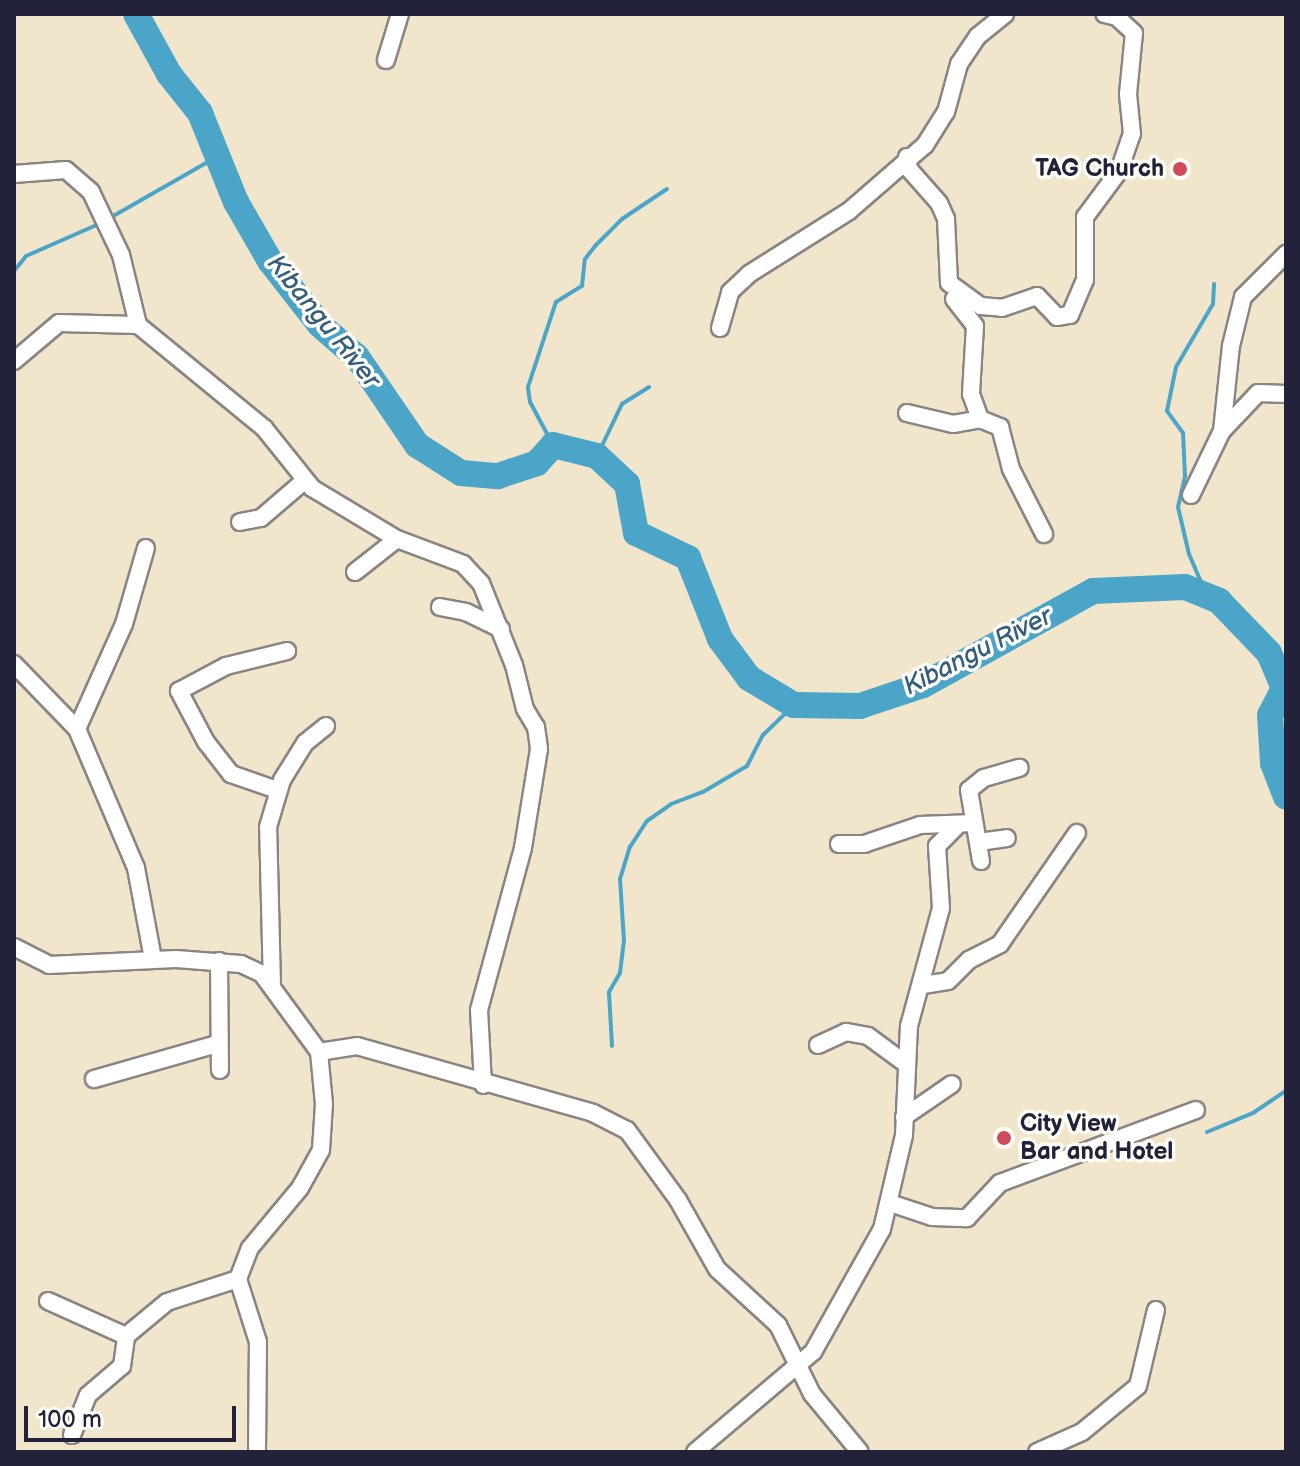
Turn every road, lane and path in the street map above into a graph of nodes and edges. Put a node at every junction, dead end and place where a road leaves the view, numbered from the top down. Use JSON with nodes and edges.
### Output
{"nodes":[{"id":1,"x":400,"y":14,"type":"edge"},
{"id":2,"x":1005,"y":14,"type":"edge"},
{"id":3,"x":1104,"y":14,"type":"edge"},
{"id":4,"x":386,"y":60,"type":"dead end"},
{"id":5,"x":907,"y":157,"type":"junction"},
{"id":6,"x":14,"y":174,"type":"edge"},
{"id":7,"x":1286,"y":254,"type":"edge"},
{"id":8,"x":949,"y":283,"type":"junction"},
{"id":9,"x":138,"y":325,"type":"junction"},
{"id":10,"x":720,"y":328,"type":"dead end"},
{"id":11,"x":14,"y":361,"type":"edge"},
{"id":12,"x":1286,"y":394,"type":"edge"},
{"id":13,"x":907,"y":413,"type":"dead end"},
{"id":14,"x":980,"y":419,"type":"junction"},
{"id":15,"x":1222,"y":431,"type":"junction"},
{"id":16,"x":304,"y":481,"type":"junction"},
{"id":17,"x":1191,"y":495,"type":"dead end"},
{"id":18,"x":240,"y":522,"type":"dead end"},
{"id":19,"x":1044,"y":534,"type":"dead end"},
{"id":20,"x":397,"y":539,"type":"junction"},
{"id":21,"x":146,"y":548,"type":"dead end"},
{"id":22,"x":355,"y":572,"type":"dead end"},
{"id":23,"x":440,"y":607,"type":"dead end"},
{"id":24,"x":501,"y":629,"type":"junction"},
{"id":25,"x":287,"y":651,"type":"dead end"},
{"id":26,"x":14,"y":664,"type":"edge"},
{"id":27,"x":326,"y":726,"type":"dead end"},
{"id":28,"x":77,"y":729,"type":"junction"},
{"id":29,"x":1020,"y":768,"type":"dead end"},
{"id":30,"x":277,"y":790,"type":"junction"},
{"id":31,"x":974,"y":823,"type":"junction"},
{"id":32,"x":957,"y":826,"type":"junction"},
{"id":33,"x":1077,"y":833,"type":"dead end"},
{"id":34,"x":1007,"y":838,"type":"dead end"},
{"id":35,"x":979,"y":842,"type":"junction"},
{"id":36,"x":839,"y":844,"type":"dead end"},
{"id":37,"x":981,"y":861,"type":"dead end"},
{"id":38,"x":14,"y":947,"type":"edge"},
{"id":39,"x":153,"y":959,"type":"junction"},
{"id":40,"x":219,"y":961,"type":"junction"},
{"id":41,"x":923,"y":985,"type":"junction"},
{"id":42,"x":272,"y":986,"type":"junction"},
{"id":43,"x":217,"y":1044,"type":"junction"},
{"id":44,"x":818,"y":1045,"type":"dead end"},
{"id":45,"x":319,"y":1052,"type":"junction"},
{"id":46,"x":906,"y":1064,"type":"junction"},
{"id":47,"x":220,"y":1070,"type":"dead end"},
{"id":48,"x":94,"y":1079,"type":"dead end"},
{"id":49,"x":952,"y":1084,"type":"dead end"},
{"id":50,"x":483,"y":1085,"type":"junction"},
{"id":51,"x":1196,"y":1110,"type":"dead end"},
{"id":52,"x":904,"y":1117,"type":"junction"},
{"id":53,"x":890,"y":1203,"type":"junction"},
{"id":54,"x":238,"y":1279,"type":"junction"},
{"id":55,"x":48,"y":1301,"type":"dead end"},
{"id":56,"x":1156,"y":1310,"type":"dead end"},
{"id":57,"x":126,"y":1336,"type":"junction"},
{"id":58,"x":796,"y":1367,"type":"junction"},
{"id":59,"x":72,"y":1435,"type":"dead end"},
{"id":60,"x":257,"y":1452,"type":"edge"},
{"id":61,"x":695,"y":1452,"type":"edge"},
{"id":62,"x":860,"y":1452,"type":"edge"},
{"id":63,"x":1037,"y":1452,"type":"edge"}],
"edges":[{"from":1,"to":4,"type":"street"},
{"from":2,"to":5,"type":"street"},
{"from":3,"to":8,"type":"street"},
{"from":5,"to":8,"type":"street"},
{"from":5,"to":10,"type":"street"},
{"from":6,"to":9,"type":"street"},
{"from":7,"to":15,"type":"street"},
{"from":8,"to":14,"type":"street"},
{"from":9,"to":11,"type":"street"},
{"from":9,"to":16,"type":"street"},
{"from":12,"to":15,"type":"street"},
{"from":13,"to":14,"type":"street"},
{"from":14,"to":19,"type":"street"},
{"from":15,"to":17,"type":"street"},
{"from":16,"to":18,"type":"street"},
{"from":16,"to":20,"type":"street"},
{"from":20,"to":22,"type":"street"},
{"from":20,"to":24,"type":"street"},
{"from":21,"to":28,"type":"street"},
{"from":23,"to":24,"type":"street"},
{"from":24,"to":50,"type":"street"},
{"from":25,"to":30,"type":"street"},
{"from":26,"to":28,"type":"street"},
{"from":27,"to":30,"type":"street"},
{"from":28,"to":39,"type":"street"},
{"from":29,"to":31,"type":"street"},
{"from":30,"to":42,"type":"street"},
{"from":31,"to":32,"type":"street"},
{"from":31,"to":35,"type":"street"},
{"from":32,"to":36,"type":"street"},
{"from":32,"to":41,"type":"street"},
{"from":33,"to":41,"type":"street"},
{"from":34,"to":35,"type":"street"},
{"from":35,"to":37,"type":"street"},
{"from":38,"to":39,"type":"street"},
{"from":39,"to":40,"type":"street"},
{"from":40,"to":42,"type":"street"},
{"from":40,"to":43,"type":"street"},
{"from":41,"to":46,"type":"street"},
{"from":42,"to":45,"type":"street"},
{"from":43,"to":47,"type":"street"},
{"from":43,"to":48,"type":"street"},
{"from":44,"to":46,"type":"street"},
{"from":45,"to":50,"type":"street"},
{"from":45,"to":54,"type":"street"},
{"from":46,"to":52,"type":"street"},
{"from":49,"to":52,"type":"street"},
{"from":50,"to":58,"type":"street"},
{"from":51,"to":53,"type":"street"},
{"from":52,"to":53,"type":"street"},
{"from":53,"to":58,"type":"street"},
{"from":54,"to":57,"type":"street"},
{"from":54,"to":60,"type":"street"},
{"from":55,"to":57,"type":"street"},
{"from":56,"to":63,"type":"street"},
{"from":57,"to":59,"type":"street"},
{"from":58,"to":61,"type":"street"},
{"from":58,"to":62,"type":"street"}]}
